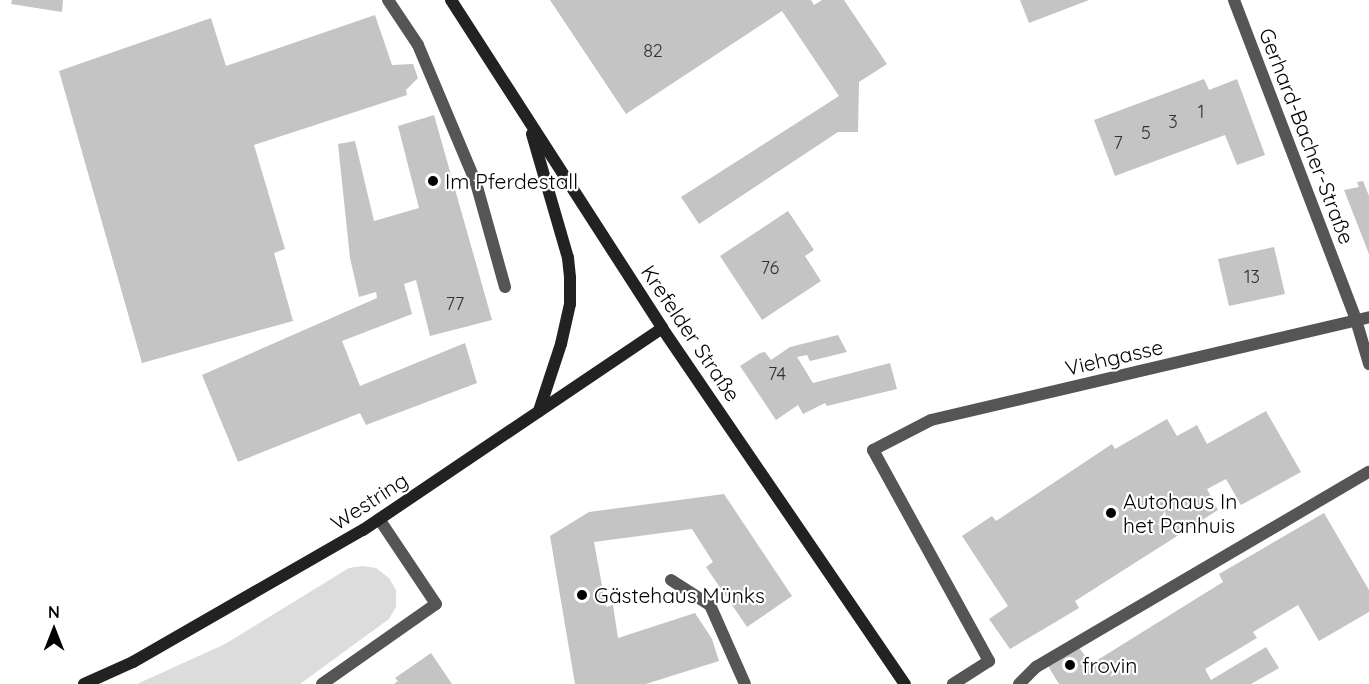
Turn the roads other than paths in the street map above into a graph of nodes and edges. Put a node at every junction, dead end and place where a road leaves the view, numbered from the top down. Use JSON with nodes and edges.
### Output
{"nodes":[{"id":1,"x":388,"y":0,"type":"edge"},
{"id":2,"x":451,"y":0,"type":"edge"},
{"id":3,"x":1234,"y":0,"type":"edge"},
{"id":4,"x":528,"y":121,"type":"junction"},
{"id":5,"x":504,"y":287,"type":"dead end"},
{"id":6,"x":1369,"y":317,"type":"edge"},
{"id":7,"x":1356,"y":320,"type":"junction"},
{"id":8,"x":662,"y":328,"type":"junction"},
{"id":9,"x":1369,"y":364,"type":"edge"},
{"id":10,"x":539,"y":411,"type":"junction"},
{"id":11,"x":1369,"y":472,"type":"edge"},
{"id":12,"x":379,"y":519,"type":"junction"},
{"id":13,"x":671,"y":580,"type":"dead end"},
{"id":14,"x":84,"y":684,"type":"edge"},
{"id":15,"x":322,"y":684,"type":"edge"},
{"id":16,"x":745,"y":684,"type":"edge"},
{"id":17,"x":905,"y":684,"type":"edge"},
{"id":18,"x":953,"y":684,"type":"edge"},
{"id":19,"x":1019,"y":684,"type":"edge"}],
"edges":[{"from":1,"to":5,"type":"street"},
{"from":2,"to":4,"type":"main road","name":"Krefelder Straße"},
{"from":3,"to":7,"type":"street","name":"Gerhard-Bacher-Straße"},
{"from":4,"to":8,"type":"main road","name":"Krefelder Straße"},
{"from":4,"to":10,"type":"main road"},
{"from":6,"to":7,"type":"street","name":"Viehgasse"},
{"from":7,"to":9,"type":"street","name":"Gerhard-Bacher-Straße"},
{"from":7,"to":18,"type":"street","name":"Viehgasse"},
{"from":8,"to":10,"type":"main road","name":"Westring"},
{"from":8,"to":17,"type":"main road","name":"Krefelder Straße"},
{"from":10,"to":12,"type":"main road","name":"Westring"},
{"from":11,"to":19,"type":"street"},
{"from":12,"to":14,"type":"main road","name":"Westring"},
{"from":12,"to":15,"type":"street"},
{"from":13,"to":16,"type":"street"}]}
